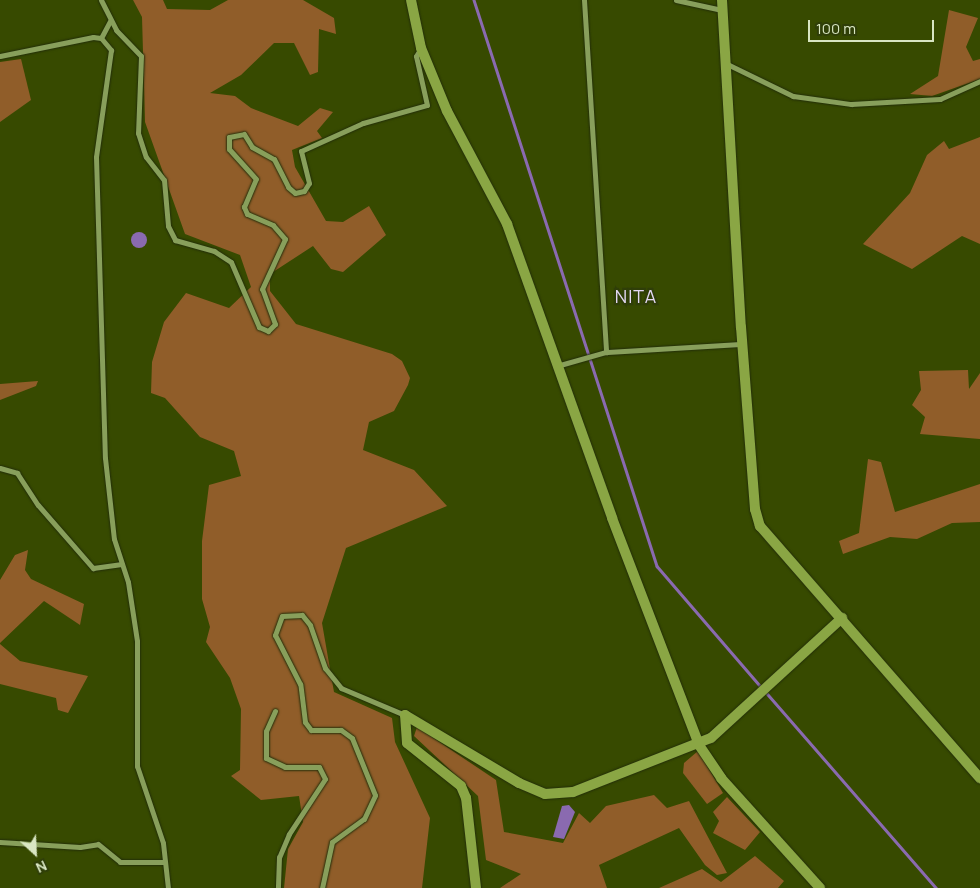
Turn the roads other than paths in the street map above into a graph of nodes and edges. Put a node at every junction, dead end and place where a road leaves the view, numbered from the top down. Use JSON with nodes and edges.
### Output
{"nodes":[{"id":1,"x":101,"y":0,"type":"edge"},
{"id":2,"x":411,"y":0,"type":"edge"},
{"id":3,"x":584,"y":0,"type":"edge"},
{"id":4,"x":676,"y":0,"type":"edge"},
{"id":5,"x":722,"y":5,"type":"edge"},
{"id":6,"x":110,"y":21,"type":"junction"},
{"id":7,"x":101,"y":38,"type":"junction"},
{"id":8,"x":421,"y":48,"type":"junction"},
{"id":9,"x":0,"y":56,"type":"edge"},
{"id":10,"x":725,"y":63,"type":"junction"},
{"id":11,"x":980,"y":82,"type":"edge"},
{"id":12,"x":742,"y":344,"type":"junction"},
{"id":13,"x":606,"y":352,"type":"junction"},
{"id":14,"x":560,"y":365,"type":"junction"},
{"id":15,"x":0,"y":468,"type":"edge"},
{"id":16,"x":122,"y":564,"type":"junction"},
{"id":17,"x":842,"y":618,"type":"junction"},
{"id":18,"x":275,"y":711,"type":"dead end"},
{"id":19,"x":405,"y":715,"type":"junction"},
{"id":20,"x":699,"y":745,"type":"junction"},
{"id":21,"x":980,"y":778,"type":"edge"},
{"id":22,"x":0,"y":842,"type":"edge"},
{"id":23,"x":164,"y":862,"type":"junction"},
{"id":24,"x":168,"y":888,"type":"edge"},
{"id":25,"x":278,"y":888,"type":"edge"},
{"id":26,"x":322,"y":888,"type":"edge"},
{"id":27,"x":476,"y":888,"type":"edge"},
{"id":28,"x":820,"y":888,"type":"edge"}],
"edges":[{"from":1,"to":6,"type":"street"},
{"from":2,"to":8,"type":"street"},
{"from":3,"to":13,"type":"street"},
{"from":4,"to":5,"type":"street"},
{"from":5,"to":10,"type":"street"},
{"from":6,"to":7,"type":"street"},
{"from":6,"to":8,"type":"street"},
{"from":7,"to":9,"type":"street"},
{"from":7,"to":16,"type":"street"},
{"from":8,"to":14,"type":"street"},
{"from":10,"to":11,"type":"street"},
{"from":10,"to":12,"type":"street"},
{"from":12,"to":13,"type":"street"},
{"from":12,"to":17,"type":"street"},
{"from":13,"to":14,"type":"street"},
{"from":14,"to":20,"type":"street"},
{"from":15,"to":16,"type":"street"},
{"from":16,"to":23,"type":"street"},
{"from":17,"to":20,"type":"street"},
{"from":17,"to":21,"type":"street"},
{"from":18,"to":25,"type":"street"},
{"from":19,"to":20,"type":"street"},
{"from":19,"to":26,"type":"street"},
{"from":19,"to":27,"type":"street"},
{"from":20,"to":28,"type":"street"},
{"from":22,"to":23,"type":"street"},
{"from":23,"to":24,"type":"street"}]}
